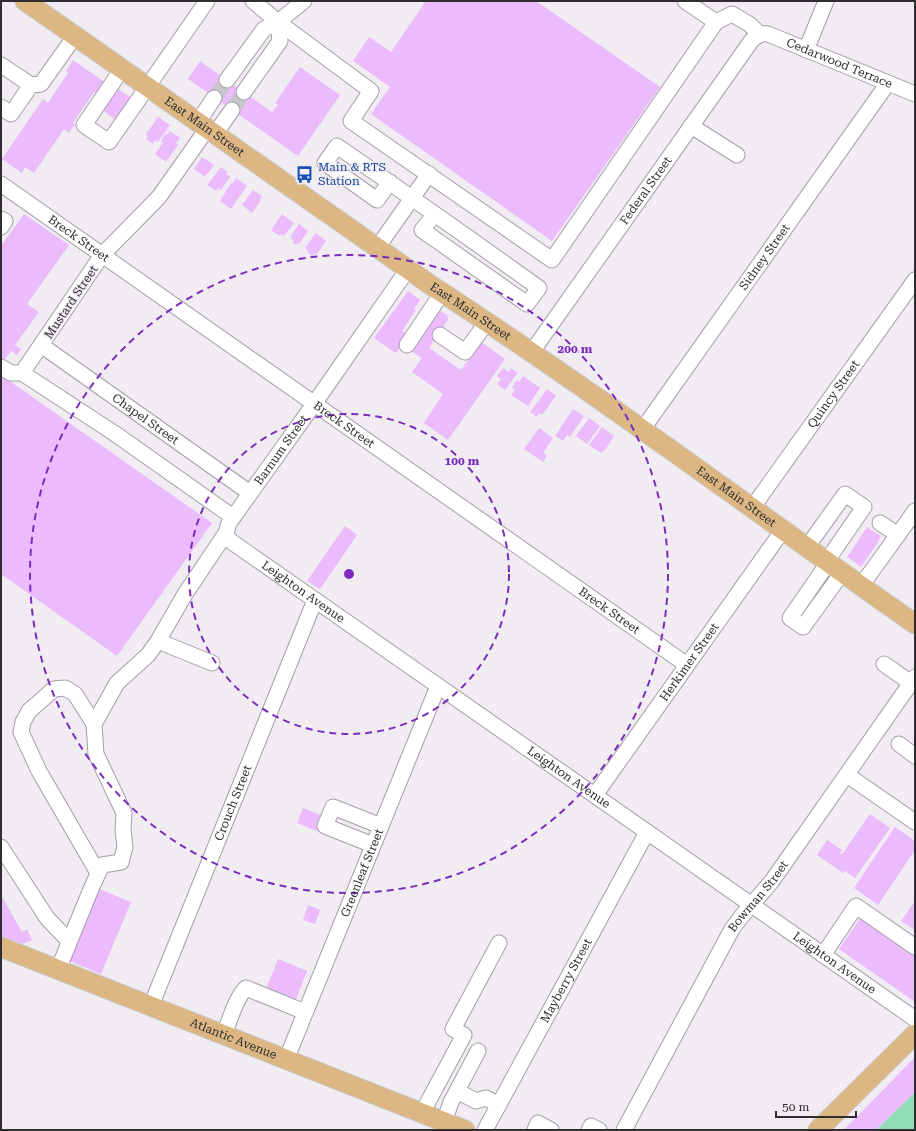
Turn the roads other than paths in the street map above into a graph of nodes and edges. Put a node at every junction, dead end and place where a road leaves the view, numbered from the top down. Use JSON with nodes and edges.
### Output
{"nodes":[{"id":1,"x":25,"y":1,"type":"edge"},
{"id":2,"x":207,"y":1,"type":"edge"},
{"id":3,"x":253,"y":1,"type":"edge"},
{"id":4,"x":304,"y":1,"type":"edge"},
{"id":5,"x":685,"y":1,"type":"edge"},
{"id":6,"x":826,"y":1,"type":"edge"},
{"id":7,"x":278,"y":22,"type":"junction"},
{"id":8,"x":716,"y":22,"type":"junction"},
{"id":9,"x":762,"y":34,"type":"junction"},
{"id":10,"x":75,"y":36,"type":"junction"},
{"id":11,"x":806,"y":50,"type":"junction"},
{"id":12,"x":1,"y":65,"type":"edge"},
{"id":13,"x":122,"y":69,"type":"junction"},
{"id":14,"x":227,"y":80,"type":"tunnel mouth"},
{"id":15,"x":888,"y":83,"type":"junction"},
{"id":16,"x":31,"y":85,"type":"junction"},
{"id":17,"x":148,"y":87,"type":"junction"},
{"id":18,"x":244,"y":92,"type":"tunnel mouth"},
{"id":19,"x":915,"y":94,"type":"edge"},
{"id":20,"x":214,"y":98,"type":"tunnel mouth"},
{"id":21,"x":1,"y":107,"type":"edge"},
{"id":22,"x":232,"y":110,"type":"tunnel mouth"},
{"id":23,"x":691,"y":126,"type":"junction"},
{"id":24,"x":206,"y":128,"type":"junction"},
{"id":25,"x":737,"y":155,"type":"dead end"},
{"id":26,"x":425,"y":180,"type":"junction"},
{"id":27,"x":390,"y":182,"type":"dead end"},
{"id":28,"x":1,"y":184,"type":"edge"},
{"id":29,"x":412,"y":198,"type":"junction"},
{"id":30,"x":434,"y":214,"type":"junction"},
{"id":31,"x":1,"y":219,"type":"edge"},
{"id":32,"x":1,"y":227,"type":"edge"},
{"id":33,"x":377,"y":248,"type":"junction"},
{"id":34,"x":102,"y":255,"type":"junction"},
{"id":35,"x":408,"y":269,"type":"junction"},
{"id":36,"x":915,"y":280,"type":"edge"},
{"id":37,"x":442,"y":293,"type":"junction"},
{"id":38,"x":487,"y":322,"type":"junction"},
{"id":39,"x":440,"y":335,"type":"dead end"},
{"id":40,"x":41,"y":345,"type":"junction"},
{"id":41,"x":407,"y":345,"type":"dead end"},
{"id":42,"x":531,"y":353,"type":"junction"},
{"id":43,"x":1,"y":367,"type":"edge"},
{"id":44,"x":22,"y":373,"type":"junction"},
{"id":45,"x":314,"y":404,"type":"junction"},
{"id":46,"x":642,"y":430,"type":"junction"},
{"id":47,"x":250,"y":493,"type":"junction"},
{"id":48,"x":752,"y":508,"type":"junction"},
{"id":49,"x":915,"y":511,"type":"edge"},
{"id":50,"x":233,"y":517,"type":"junction"},
{"id":51,"x":880,"y":523,"type":"dead end"},
{"id":52,"x":783,"y":530,"type":"junction"},
{"id":53,"x":226,"y":533,"type":"junction"},
{"id":54,"x":898,"y":535,"type":"junction"},
{"id":55,"x":807,"y":547,"type":"junction"},
{"id":56,"x":832,"y":566,"type":"junction"},
{"id":57,"x":861,"y":586,"type":"junction"},
{"id":58,"x":315,"y":600,"type":"junction"},
{"id":59,"x":915,"y":624,"type":"edge"},
{"id":60,"x":158,"y":642,"type":"junction"},
{"id":61,"x":212,"y":662,"type":"dead end"},
{"id":62,"x":884,"y":664,"type":"dead end"},
{"id":63,"x":687,"y":665,"type":"junction"},
{"id":64,"x":913,"y":680,"type":"edge"},
{"id":65,"x":438,"y":686,"type":"junction"},
{"id":66,"x":94,"y":724,"type":"junction"},
{"id":67,"x":899,"y":744,"type":"dead end"},
{"id":68,"x":915,"y":756,"type":"edge"},
{"id":69,"x":847,"y":775,"type":"junction"},
{"id":70,"x":595,"y":795,"type":"junction"},
{"id":71,"x":915,"y":822,"type":"edge"},
{"id":72,"x":381,"y":826,"type":"junction"},
{"id":73,"x":647,"y":832,"type":"junction"},
{"id":74,"x":373,"y":845,"type":"junction"},
{"id":75,"x":1,"y":847,"type":"edge"},
{"id":76,"x":98,"y":873,"type":"junction"},
{"id":77,"x":751,"y":905,"type":"junction"},
{"id":78,"x":70,"y":941,"type":"junction"},
{"id":79,"x":499,"y":943,"type":"dead end"},
{"id":80,"x":1,"y":947,"type":"edge"},
{"id":81,"x":915,"y":947,"type":"edge"},
{"id":82,"x":823,"y":955,"type":"junction"},
{"id":83,"x":58,"y":970,"type":"junction"},
{"id":84,"x":150,"y":1006,"type":"junction"},
{"id":85,"x":305,"y":1012,"type":"junction"},
{"id":86,"x":915,"y":1019,"type":"edge"},
{"id":87,"x":915,"y":1034,"type":"edge"},
{"id":88,"x":224,"y":1035,"type":"junction"},
{"id":89,"x":478,"y":1051,"type":"dead end"},
{"id":90,"x":286,"y":1060,"type":"junction"},
{"id":91,"x":457,"y":1091,"type":"junction"},
{"id":92,"x":499,"y":1105,"type":"junction"},
{"id":93,"x":422,"y":1113,"type":"junction"},
{"id":94,"x":444,"y":1122,"type":"junction"},
{"id":95,"x":465,"y":1130,"type":"edge"},
{"id":96,"x":485,"y":1130,"type":"edge"},
{"id":97,"x":535,"y":1130,"type":"edge"},
{"id":98,"x":551,"y":1130,"type":"edge"},
{"id":99,"x":589,"y":1130,"type":"edge"},
{"id":100,"x":599,"y":1130,"type":"edge"},
{"id":101,"x":624,"y":1130,"type":"edge"},
{"id":102,"x":818,"y":1130,"type":"edge"}],
"edges":[{"from":1,"to":10,"type":"main road","name":"East Main Street"},
{"from":2,"to":17,"type":"street"},
{"from":3,"to":7,"type":"street"},
{"from":4,"to":7,"type":"street"},
{"from":5,"to":8,"type":"street"},
{"from":6,"to":11,"type":"street"},
{"from":7,"to":14,"type":"street"},
{"from":7,"to":18,"type":"street"},
{"from":7,"to":26,"type":"street"},
{"from":8,"to":9,"type":"street"},
{"from":8,"to":26,"type":"street"},
{"from":9,"to":11,"type":"street","name":"Cedarwood Terrace"},
{"from":9,"to":23,"type":"street","name":"Federal Street"},
{"from":10,"to":13,"type":"main road","name":"East Main Street"},
{"from":10,"to":16,"type":"street"},
{"from":11,"to":15,"type":"street","name":"Cedarwood Terrace"},
{"from":12,"to":16,"type":"street"},
{"from":13,"to":17,"type":"main road","name":"East Main Street"},
{"from":13,"to":17,"type":"street"},
{"from":15,"to":19,"type":"street","name":"Cedarwood Terrace"},
{"from":15,"to":46,"type":"street","name":"Sidney Street"},
{"from":16,"to":21,"type":"street"},
{"from":17,"to":24,"type":"main road","name":"East Main Street"},
{"from":20,"to":24,"type":"street"},
{"from":22,"to":24,"type":"street"},
{"from":23,"to":25,"type":"street"},
{"from":23,"to":42,"type":"street","name":"Federal Street"},
{"from":24,"to":33,"type":"main road","name":"East Main Street"},
{"from":24,"to":34,"type":"street","name":"Mustard Street"},
{"from":26,"to":29,"type":"street"},
{"from":27,"to":29,"type":"street"},
{"from":28,"to":34,"type":"street","name":"Breck Street"},
{"from":29,"to":30,"type":"street"},
{"from":29,"to":33,"type":"street"},
{"from":30,"to":30,"type":"street"},
{"from":31,"to":32,"type":"street"},
{"from":33,"to":35,"type":"main road","name":"East Main Street"},
{"from":34,"to":40,"type":"street","name":"Mustard Street"},
{"from":34,"to":45,"type":"street","name":"Breck Street"},
{"from":35,"to":37,"type":"main road","name":"East Main Street"},
{"from":35,"to":45,"type":"street","name":"Barnum Street"},
{"from":36,"to":48,"type":"street","name":"Quincy Street"},
{"from":37,"to":38,"type":"main road","name":"East Main Street"},
{"from":37,"to":41,"type":"street"},
{"from":38,"to":39,"type":"street"},
{"from":38,"to":42,"type":"main road","name":"East Main Street"},
{"from":40,"to":44,"type":"street","name":"Mustard Street"},
{"from":40,"to":47,"type":"street","name":"Chapel Street"},
{"from":42,"to":46,"type":"main road","name":"East Main Street"},
{"from":43,"to":44,"type":"street"},
{"from":44,"to":50,"type":"street"},
{"from":45,"to":47,"type":"street","name":"Barnum Street"},
{"from":45,"to":63,"type":"street","name":"Breck Street"},
{"from":46,"to":48,"type":"main road","name":"East Main Street"},
{"from":47,"to":50,"type":"street","name":"Barnum Street"},
{"from":48,"to":52,"type":"main road","name":"East Main Street"},
{"from":49,"to":54,"type":"street"},
{"from":50,"to":53,"type":"street","name":"Barnum Street"},
{"from":51,"to":54,"type":"street"},
{"from":52,"to":55,"type":"main road","name":"East Main Street"},
{"from":52,"to":63,"type":"street","name":"Herkimer Street"},
{"from":53,"to":58,"type":"street","name":"Leighton Avenue"},
{"from":53,"to":60,"type":"street","name":"Barnum Street"},
{"from":54,"to":57,"type":"street"},
{"from":55,"to":56,"type":"main road","name":"East Main Street"},
{"from":55,"to":56,"type":"street"},
{"from":56,"to":57,"type":"main road","name":"East Main Street"},
{"from":57,"to":59,"type":"main road","name":"East Main Street"},
{"from":58,"to":65,"type":"street","name":"Leighton Avenue"},
{"from":58,"to":84,"type":"street","name":"Crouch Street"},
{"from":60,"to":61,"type":"street"},
{"from":60,"to":66,"type":"street","name":"Barnum Street"},
{"from":62,"to":64,"type":"street"},
{"from":63,"to":70,"type":"street","name":"Herkimer Street"},
{"from":64,"to":69,"type":"street","name":"Bowman Street"},
{"from":65,"to":70,"type":"street","name":"Leighton Avenue"},
{"from":65,"to":72,"type":"street","name":"Greenleaf Street"},
{"from":66,"to":76,"type":"street"},
{"from":66,"to":76,"type":"street"},
{"from":67,"to":68,"type":"street"},
{"from":69,"to":71,"type":"street"},
{"from":69,"to":77,"type":"street","name":"Bowman Street"},
{"from":70,"to":73,"type":"street","name":"Leighton Avenue"},
{"from":72,"to":74,"type":"street","name":"Greenleaf Street"},
{"from":72,"to":74,"type":"street"},
{"from":73,"to":77,"type":"street","name":"Leighton Avenue"},
{"from":73,"to":92,"type":"street","name":"Mayberry Street"},
{"from":74,"to":85,"type":"street","name":"Greenleaf Street"},
{"from":75,"to":78,"type":"street"},
{"from":76,"to":78,"type":"street"},
{"from":77,"to":82,"type":"street","name":"Leighton Avenue"},
{"from":77,"to":101,"type":"street","name":"Bowman Street"},
{"from":78,"to":83,"type":"street"},
{"from":79,"to":93,"type":"street"},
{"from":80,"to":83,"type":"main road","name":"Atlantic Avenue"},
{"from":81,"to":82,"type":"street"},
{"from":82,"to":86,"type":"street","name":"Leighton Avenue"},
{"from":83,"to":84,"type":"main road","name":"Atlantic Avenue"},
{"from":84,"to":88,"type":"main road","name":"Atlantic Avenue"},
{"from":85,"to":88,"type":"street"},
{"from":85,"to":90,"type":"street","name":"Greenleaf Street"},
{"from":87,"to":102,"type":"main road"},
{"from":88,"to":90,"type":"main road","name":"Atlantic Avenue"},
{"from":89,"to":91,"type":"street"},
{"from":90,"to":93,"type":"main road","name":"Atlantic Avenue"},
{"from":91,"to":92,"type":"street"},
{"from":91,"to":94,"type":"street"},
{"from":92,"to":96,"type":"street","name":"Mayberry Street"},
{"from":93,"to":94,"type":"main road","name":"Atlantic Avenue"},
{"from":94,"to":95,"type":"main road","name":"Atlantic Avenue"},
{"from":97,"to":98,"type":"street"},
{"from":99,"to":100,"type":"street"}]}
